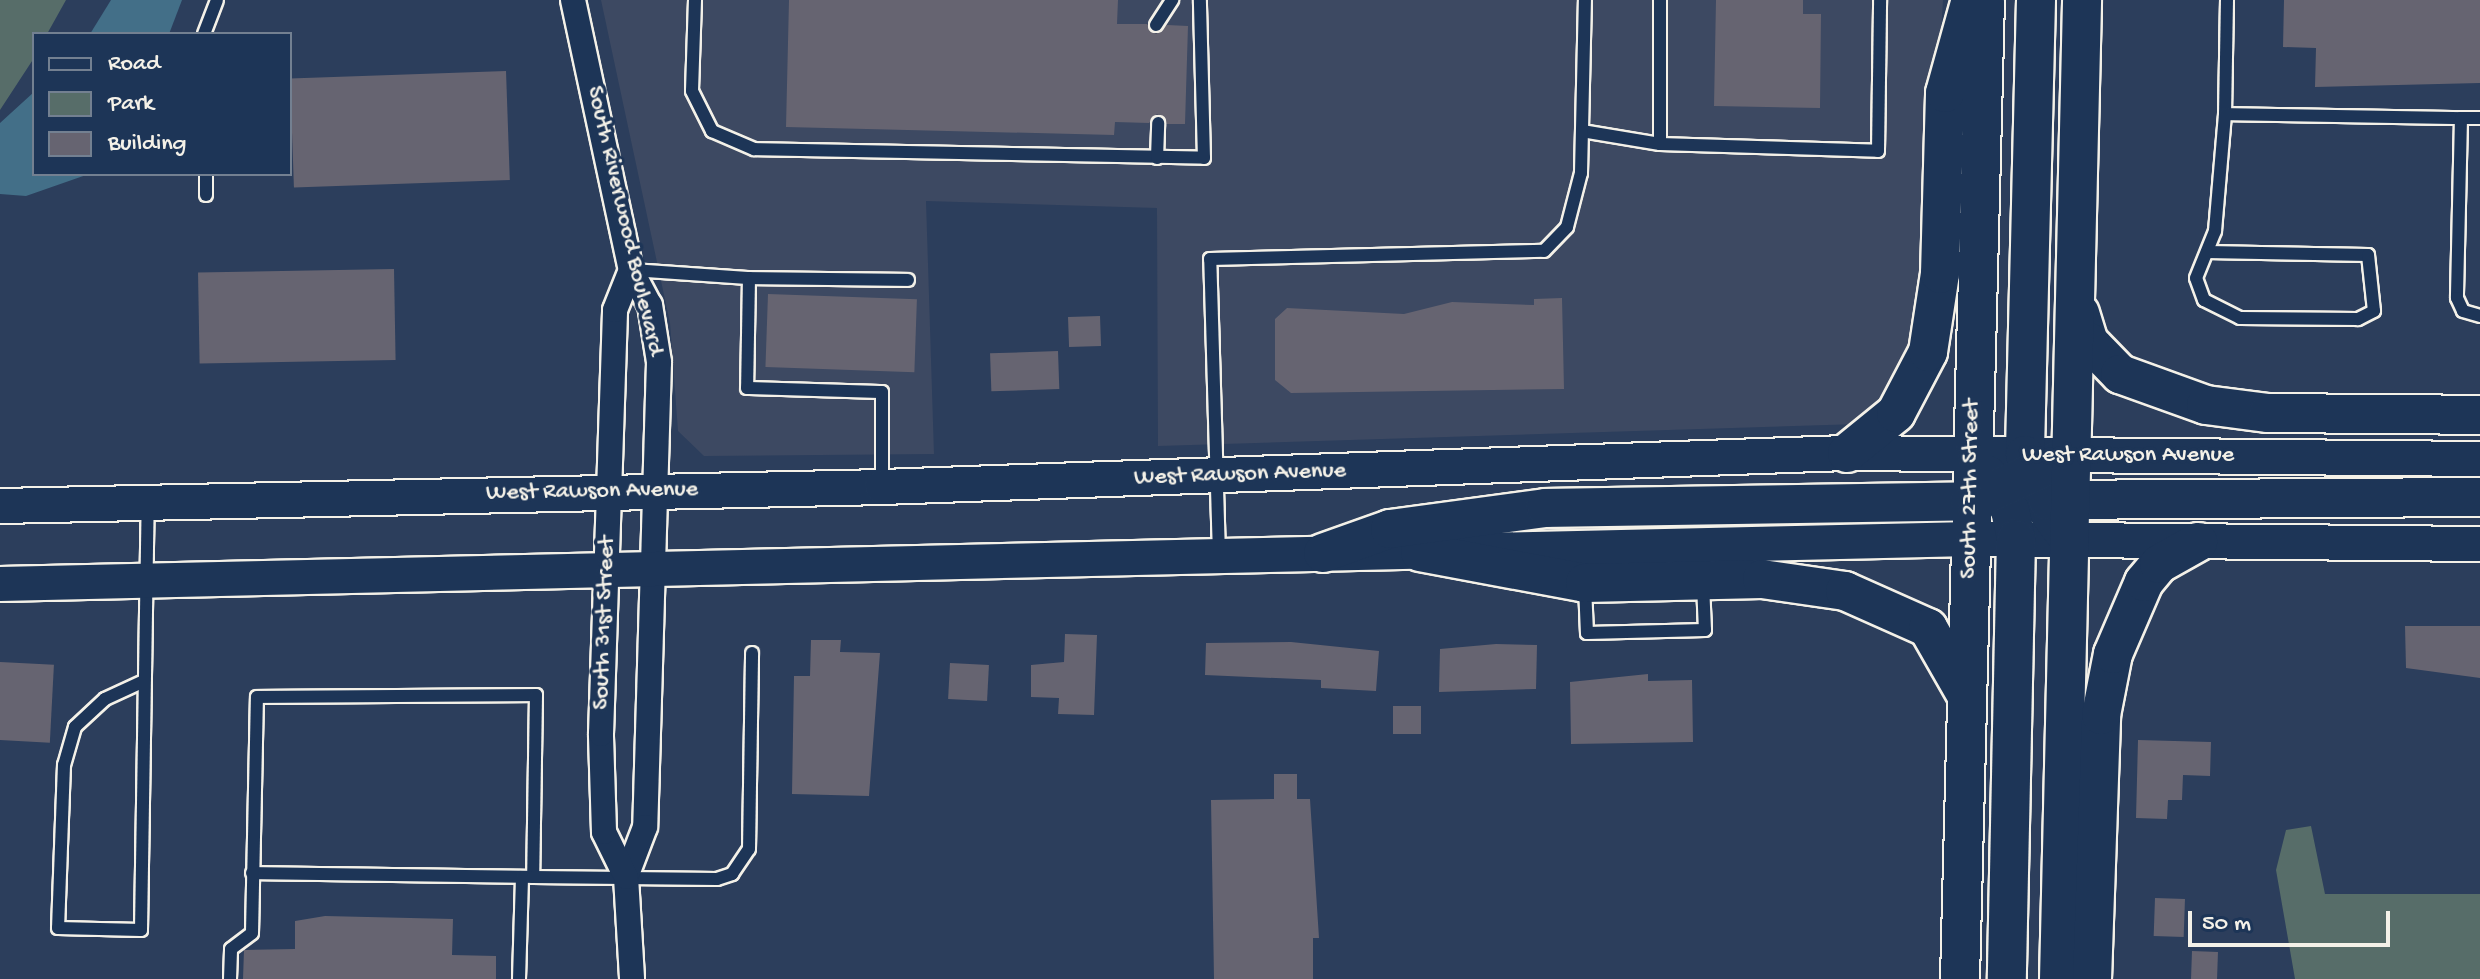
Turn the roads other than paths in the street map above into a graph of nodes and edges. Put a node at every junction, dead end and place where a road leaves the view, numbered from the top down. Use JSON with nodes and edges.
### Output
{"nodes":[{"id":1,"x":217,"y":0,"type":"edge"},
{"id":2,"x":573,"y":0,"type":"edge"},
{"id":3,"x":695,"y":0,"type":"edge"},
{"id":4,"x":1172,"y":0,"type":"edge"},
{"id":5,"x":1200,"y":0,"type":"edge"},
{"id":6,"x":1585,"y":0,"type":"edge"},
{"id":7,"x":1660,"y":0,"type":"edge"},
{"id":8,"x":1880,"y":0,"type":"edge"},
{"id":9,"x":1971,"y":0,"type":"edge"},
{"id":10,"x":1985,"y":0,"type":"edge"},
{"id":11,"x":2036,"y":0,"type":"edge"},
{"id":12,"x":2082,"y":0,"type":"edge"},
{"id":13,"x":2227,"y":0,"type":"edge"},
{"id":14,"x":1156,"y":25,"type":"dead end"},
{"id":15,"x":205,"y":32,"type":"edge"},
{"id":16,"x":2225,"y":114,"type":"junction"},
{"id":17,"x":2461,"y":118,"type":"junction"},
{"id":18,"x":2480,"y":118,"type":"edge"},
{"id":19,"x":1158,"y":123,"type":"dead end"},
{"id":20,"x":1582,"y":131,"type":"junction"},
{"id":21,"x":1660,"y":144,"type":"junction"},
{"id":22,"x":1157,"y":158,"type":"junction"},
{"id":23,"x":206,"y":176,"type":"edge"},
{"id":24,"x":206,"y":195,"type":"dead end"},
{"id":25,"x":2207,"y":252,"type":"junction"},
{"id":26,"x":631,"y":270,"type":"junction"},
{"id":27,"x":749,"y":278,"type":"junction"},
{"id":28,"x":908,"y":280,"type":"dead end"},
{"id":29,"x":2077,"y":302,"type":"junction"},
{"id":30,"x":2480,"y":316,"type":"edge"},
{"id":31,"x":2480,"y":415,"type":"edge"},
{"id":32,"x":1847,"y":453,"type":"junction"},
{"id":33,"x":1972,"y":453,"type":"junction"},
{"id":34,"x":2071,"y":455,"type":"junction"},
{"id":35,"x":2480,"y":459,"type":"edge"},
{"id":36,"x":1216,"y":475,"type":"junction"},
{"id":37,"x":882,"y":487,"type":"junction"},
{"id":38,"x":610,"y":491,"type":"junction"},
{"id":39,"x":657,"y":491,"type":"junction"},
{"id":40,"x":2020,"y":497,"type":"junction"},
{"id":41,"x":2480,"y":497,"type":"edge"},
{"id":42,"x":148,"y":503,"type":"junction"},
{"id":43,"x":0,"y":506,"type":"edge"},
{"id":44,"x":1970,"y":539,"type":"junction"},
{"id":45,"x":2070,"y":541,"type":"junction"},
{"id":46,"x":2198,"y":542,"type":"junction"},
{"id":47,"x":2480,"y":544,"type":"edge"},
{"id":48,"x":1420,"y":552,"type":"junction"},
{"id":49,"x":1323,"y":553,"type":"junction"},
{"id":50,"x":1219,"y":555,"type":"junction"},
{"id":51,"x":1703,"y":563,"type":"junction"},
{"id":52,"x":656,"y":566,"type":"junction"},
{"id":53,"x":606,"y":567,"type":"junction"},
{"id":54,"x":146,"y":577,"type":"junction"},
{"id":55,"x":1585,"y":583,"type":"junction"},
{"id":56,"x":0,"y":584,"type":"edge"},
{"id":57,"x":752,"y":653,"type":"dead end"},
{"id":58,"x":144,"y":681,"type":"junction"},
{"id":59,"x":1966,"y":697,"type":"junction"},
{"id":60,"x":252,"y":873,"type":"junction"},
{"id":61,"x":527,"y":877,"type":"junction"},
{"id":62,"x":626,"y":877,"type":"junction"},
{"id":63,"x":230,"y":979,"type":"edge"},
{"id":64,"x":519,"y":979,"type":"edge"},
{"id":65,"x":632,"y":979,"type":"edge"},
{"id":66,"x":1960,"y":979,"type":"edge"},
{"id":67,"x":2007,"y":979,"type":"edge"},
{"id":68,"x":2059,"y":979,"type":"edge"},
{"id":69,"x":2092,"y":979,"type":"edge"}],
"edges":[{"from":1,"to":15,"type":"lane"},
{"from":2,"to":26,"type":"street","name":"South Riverwood Boulevard"},
{"from":3,"to":22,"type":"lane"},
{"from":4,"to":14,"type":"lane"},
{"from":5,"to":22,"type":"lane"},
{"from":6,"to":20,"type":"lane"},
{"from":7,"to":21,"type":"lane"},
{"from":8,"to":21,"type":"lane"},
{"from":9,"to":32,"type":"main road"},
{"from":10,"to":33,"type":"main road","name":"South 27th Street"},
{"from":11,"to":40,"type":"main road"},
{"from":12,"to":29,"type":"main road"},
{"from":13,"to":16,"type":"lane"},
{"from":16,"to":17,"type":"lane"},
{"from":16,"to":25,"type":"lane"},
{"from":17,"to":18,"type":"lane"},
{"from":17,"to":30,"type":"lane"},
{"from":19,"to":22,"type":"lane"},
{"from":20,"to":21,"type":"lane"},
{"from":20,"to":36,"type":"lane"},
{"from":23,"to":24,"type":"lane"},
{"from":25,"to":25,"type":"lane"},
{"from":26,"to":27,"type":"lane"},
{"from":26,"to":38,"type":"street","name":"South 31st Street"},
{"from":26,"to":39,"type":"street","name":"South Riverwood Boulevard"},
{"from":27,"to":28,"type":"lane"},
{"from":27,"to":37,"type":"lane"},
{"from":29,"to":31,"type":"main road"},
{"from":29,"to":34,"type":"main road"},
{"from":32,"to":33,"type":"main road","name":"West Rawson Avenue"},
{"from":32,"to":36,"type":"main road","name":"West Rawson Avenue"},
{"from":33,"to":40,"type":"main road","name":"South 27th Street"},
{"from":33,"to":40,"type":"main road","name":"West Rawson Avenue"},
{"from":34,"to":35,"type":"main road","name":"West Rawson Avenue"},
{"from":34,"to":40,"type":"main road"},
{"from":36,"to":37,"type":"main road","name":"West Rawson Avenue"},
{"from":36,"to":50,"type":"lane"},
{"from":37,"to":39,"type":"main road","name":"West Rawson Avenue"},
{"from":38,"to":39,"type":"main road","name":"West Rawson Avenue"},
{"from":38,"to":42,"type":"main road","name":"West Rawson Avenue"},
{"from":38,"to":53,"type":"street","name":"South 31st Street"},
{"from":39,"to":52,"type":"street","name":"South 31st Street"},
{"from":40,"to":41,"type":"main road"},
{"from":40,"to":44,"type":"main road","name":"South 27th Street"},
{"from":40,"to":45,"type":"main road","name":"South 27th Street"},
{"from":40,"to":45,"type":"main road","name":"West Rawson Avenue"},
{"from":40,"to":49,"type":"main road"},
{"from":40,"to":67,"type":"main road"},
{"from":42,"to":43,"type":"main road","name":"West Rawson Avenue"},
{"from":42,"to":54,"type":"lane"},
{"from":44,"to":51,"type":"main road"},
{"from":44,"to":59,"type":"main road","name":"South 27th Street"},
{"from":45,"to":46,"type":"main road","name":"West Rawson Avenue"},
{"from":45,"to":68,"type":"main road","name":"South 27th Street"},
{"from":46,"to":47,"type":"main road","name":"West Rawson Avenue"},
{"from":46,"to":69,"type":"main road"},
{"from":48,"to":49,"type":"main road"},
{"from":48,"to":51,"type":"main road"},
{"from":48,"to":55,"type":"main road"},
{"from":49,"to":50,"type":"main road"},
{"from":50,"to":52,"type":"main road"},
{"from":51,"to":55,"type":"main road"},
{"from":51,"to":55,"type":"lane"},
{"from":51,"to":59,"type":"main road"},
{"from":52,"to":53,"type":"main road"},
{"from":52,"to":62,"type":"street","name":"South 31st Street"},
{"from":53,"to":54,"type":"main road"},
{"from":53,"to":62,"type":"street","name":"South 31st Street"},
{"from":54,"to":56,"type":"main road"},
{"from":54,"to":58,"type":"lane"},
{"from":57,"to":62,"type":"lane"},
{"from":58,"to":58,"type":"lane"},
{"from":59,"to":66,"type":"main road","name":"South 27th Street"},
{"from":60,"to":61,"type":"lane"},
{"from":60,"to":61,"type":"lane"},
{"from":60,"to":63,"type":"lane"},
{"from":61,"to":62,"type":"lane"},
{"from":61,"to":64,"type":"lane"},
{"from":62,"to":65,"type":"street","name":"South 31st Street"}]}
